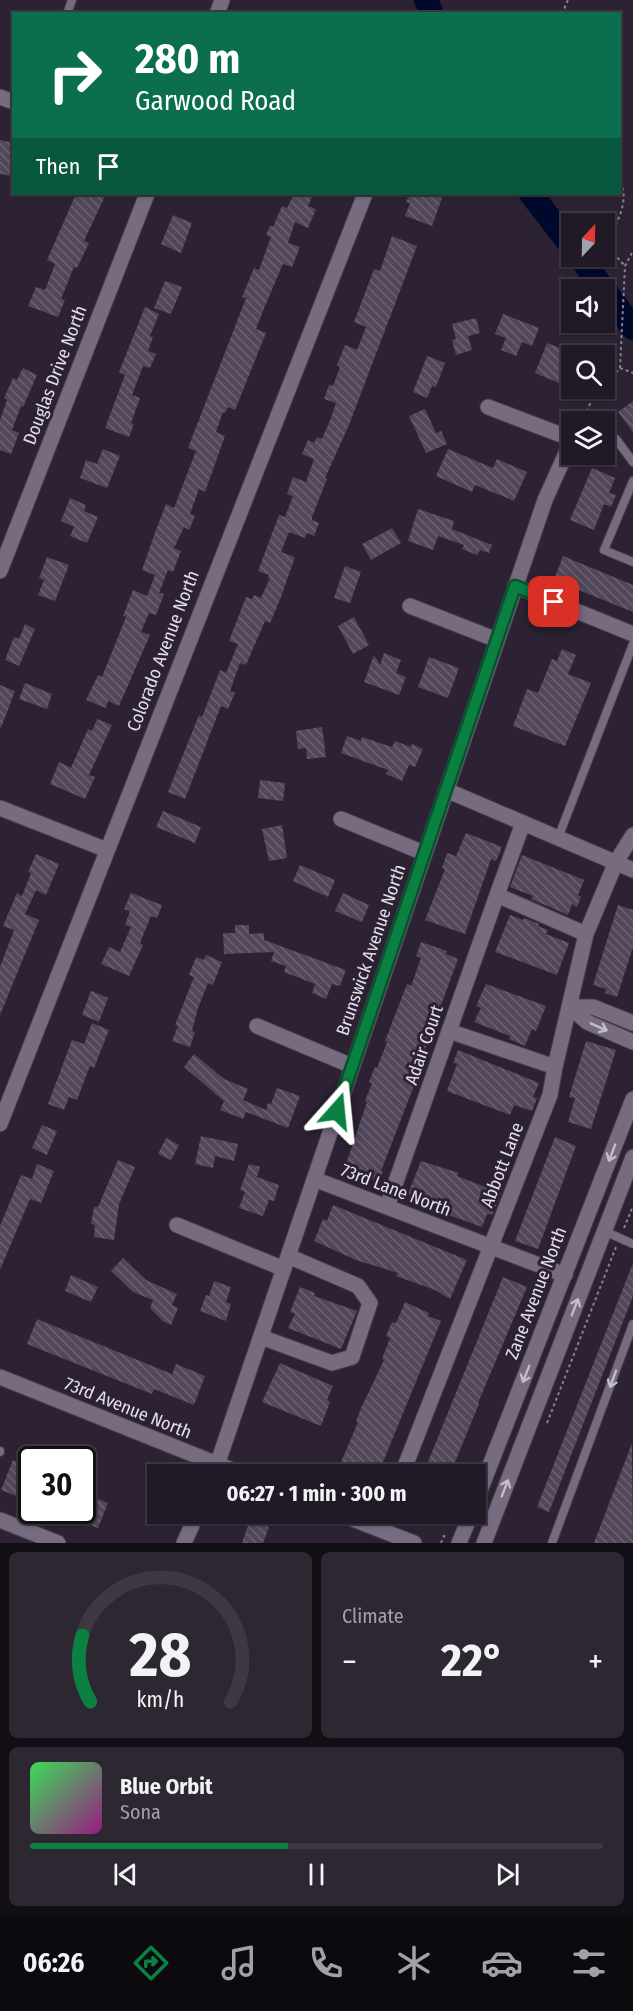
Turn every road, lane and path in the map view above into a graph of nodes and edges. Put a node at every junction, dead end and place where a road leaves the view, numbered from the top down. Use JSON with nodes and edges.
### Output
{"nodes":[{"id":1,"x":621,"y":184,"type":"edge"},
{"id":2,"x":147,"y":195,"type":"edge"},
{"id":3,"x":365,"y":195,"type":"edge"},
{"id":4,"x":633,"y":251,"type":"edge"},
{"id":5,"x":625,"y":266,"type":"junction"},
{"id":6,"x":620,"y":368,"type":"junction"},
{"id":7,"x":633,"y":373,"type":"edge"},
{"id":8,"x":615,"y":374,"type":"edge"},
{"id":9,"x":488,"y":406,"type":"dead end"},
{"id":10,"x":561,"y":435,"type":"edge"},
{"id":11,"x":615,"y":440,"type":"edge"},
{"id":12,"x":633,"y":462,"type":"edge"},
{"id":13,"x":561,"y":464,"type":"edge"},
{"id":14,"x":633,"y":481,"type":"edge"},
{"id":15,"x":633,"y":562,"type":"edge"},
{"id":16,"x":0,"y":571,"type":"edge"},
{"id":17,"x":515,"y":586,"type":"junction"},
{"id":18,"x":410,"y":606,"type":"dead end"},
{"id":19,"x":633,"y":634,"type":"edge"},
{"id":20,"x":497,"y":640,"type":"junction"},
{"id":21,"x":633,"y":644,"type":"edge"},
{"id":22,"x":446,"y":790,"type":"junction"},
{"id":23,"x":0,"y":808,"type":"edge"},
{"id":24,"x":341,"y":819,"type":"dead end"},
{"id":25,"x":523,"y":823,"type":"junction"},
{"id":26,"x":633,"y":835,"type":"edge"},
{"id":27,"x":558,"y":838,"type":"junction"},
{"id":28,"x":107,"y":850,"type":"junction"},
{"id":29,"x":424,"y":853,"type":"junction"},
{"id":30,"x":616,"y":862,"type":"junction"},
{"id":31,"x":633,"y":870,"type":"edge"},
{"id":32,"x":497,"y":895,"type":"junction"},
{"id":33,"x":586,"y":934,"type":"junction"},
{"id":34,"x":570,"y":1007,"type":"junction"},
{"id":35,"x":633,"y":1023,"type":"edge"},
{"id":36,"x":257,"y":1026,"type":"dead end"},
{"id":37,"x":449,"y":1030,"type":"junction"},
{"id":38,"x":633,"y":1042,"type":"edge"},
{"id":39,"x":352,"y":1066,"type":"junction"},
{"id":40,"x":555,"y":1067,"type":"junction"},
{"id":41,"x":633,"y":1099,"type":"edge"},
{"id":42,"x":0,"y":1124,"type":"edge"},
{"id":43,"x":633,"y":1157,"type":"edge"},
{"id":44,"x":314,"y":1179,"type":"junction"},
{"id":45,"x":633,"y":1206,"type":"edge"},
{"id":46,"x":387,"y":1207,"type":"junction"},
{"id":47,"x":177,"y":1225,"type":"dead end"},
{"id":48,"x":604,"y":1232,"type":"junction"},
{"id":49,"x":620,"y":1238,"type":"junction"},
{"id":50,"x":633,"y":1244,"type":"edge"},
{"id":51,"x":491,"y":1247,"type":"junction"},
{"id":52,"x":286,"y":1263,"type":"junction"},
{"id":53,"x":565,"y":1275,"type":"junction"},
{"id":54,"x":633,"y":1324,"type":"edge"},
{"id":55,"x":261,"y":1337,"type":"junction"},
{"id":56,"x":0,"y":1377,"type":"edge"},
{"id":57,"x":547,"y":1423,"type":"dead end"},
{"id":58,"x":202,"y":1464,"type":"edge"},
{"id":59,"x":218,"y":1464,"type":"edge"},
{"id":60,"x":406,"y":1464,"type":"edge"},
{"id":61,"x":486,"y":1476,"type":"edge"},
{"id":62,"x":0,"y":1520,"type":"edge"},
{"id":63,"x":193,"y":1524,"type":"edge"},
{"id":64,"x":366,"y":1524,"type":"edge"},
{"id":65,"x":383,"y":1524,"type":"edge"},
{"id":66,"x":467,"y":1524,"type":"edge"},
{"id":67,"x":381,"y":1530,"type":"junction"},
{"id":68,"x":58,"y":1543,"type":"edge"},
{"id":69,"x":184,"y":1543,"type":"edge"},
{"id":70,"x":414,"y":1543,"type":"edge"},
{"id":71,"x":459,"y":1543,"type":"edge"},
{"id":72,"x":484,"y":1543,"type":"edge"},
{"id":73,"x":552,"y":1543,"type":"edge"}],
"edges":[{"from":1,"to":5,"type":"path"},
{"from":2,"to":16,"type":"street","name":"Douglas Drive North"},
{"from":3,"to":28,"type":"street","name":"Colorado Avenue North"},
{"from":4,"to":5,"type":"path"},
{"from":5,"to":6,"type":"path"},
{"from":6,"to":7,"type":"path"},
{"from":6,"to":8,"type":"path"},
{"from":9,"to":10,"type":"street"},
{"from":11,"to":12,"type":"lane"},
{"from":13,"to":17,"type":"street","name":"Brunswick Avenue North"},
{"from":14,"to":15,"type":"lane"},
{"from":17,"to":19,"type":"street"},
{"from":17,"to":20,"type":"street","name":"Brunswick Avenue North"},
{"from":18,"to":20,"type":"street"},
{"from":20,"to":22,"type":"street","name":"Brunswick Avenue North"},
{"from":21,"to":27,"type":"lane"},
{"from":22,"to":25,"type":"street"},
{"from":22,"to":29,"type":"street","name":"Brunswick Avenue North"},
{"from":23,"to":28,"type":"street"},
{"from":24,"to":29,"type":"street"},
{"from":25,"to":27,"type":"street"},
{"from":25,"to":32,"type":"street","name":"Adair Court"},
{"from":26,"to":30,"type":"street","name":"Abbott Lane"},
{"from":27,"to":30,"type":"street"},
{"from":28,"to":42,"type":"street","name":"Colorado Avenue North"},
{"from":29,"to":39,"type":"street","name":"Brunswick Avenue North"},
{"from":30,"to":31,"type":"street"},
{"from":30,"to":33,"type":"street","name":"Abbott Lane"},
{"from":32,"to":33,"type":"street"},
{"from":32,"to":37,"type":"street","name":"Adair Court"},
{"from":33,"to":34,"type":"street","name":"Abbott Lane"},
{"from":34,"to":35,"type":"street"},
{"from":34,"to":38,"type":"street","one_way":true},
{"from":34,"to":40,"type":"street","name":"Abbott Lane"},
{"from":36,"to":39,"type":"street"},
{"from":37,"to":40,"type":"street"},
{"from":37,"to":46,"type":"street","name":"Adair Court"},
{"from":39,"to":44,"type":"street","name":"Brunswick Avenue North"},
{"from":40,"to":51,"type":"street","name":"Abbott Lane"},
{"from":41,"to":53,"type":"street","name":"Zane Avenue North","one_way":true},
{"from":43,"to":48,"type":"street"},
{"from":44,"to":46,"type":"street","name":"73rd Lane North"},
{"from":44,"to":52,"type":"street","name":"Brunswick Avenue North"},
{"from":45,"to":49,"type":"path"},
{"from":46,"to":51,"type":"street","name":"73rd Lane North"},
{"from":47,"to":52,"type":"street"},
{"from":48,"to":49,"type":"lane"},
{"from":72,"to":48,"type":"street","one_way":true},
{"from":49,"to":50,"type":"lane"},
{"from":49,"to":57,"type":"path"},
{"from":51,"to":53,"type":"street","name":"73rd Lane North"},
{"from":51,"to":60,"type":"street","name":"Abbott Lane"},
{"from":52,"to":55,"type":"street","name":"Brunswick Avenue North"},
{"from":52,"to":55,"type":"street"},
{"from":53,"to":61,"type":"street","name":"Zane Avenue North","one_way":true},
{"from":54,"to":73,"type":"lane","one_way":true},
{"from":55,"to":59,"type":"street","name":"Brunswick Avenue North"},
{"from":56,"to":58,"type":"street","name":"73rd Avenue North"},
{"from":62,"to":68,"type":"street"},
{"from":63,"to":69,"type":"street"},
{"from":64,"to":67,"type":"street"},
{"from":65,"to":67,"type":"street"},
{"from":66,"to":71,"type":"street"},
{"from":67,"to":70,"type":"street"}]}
